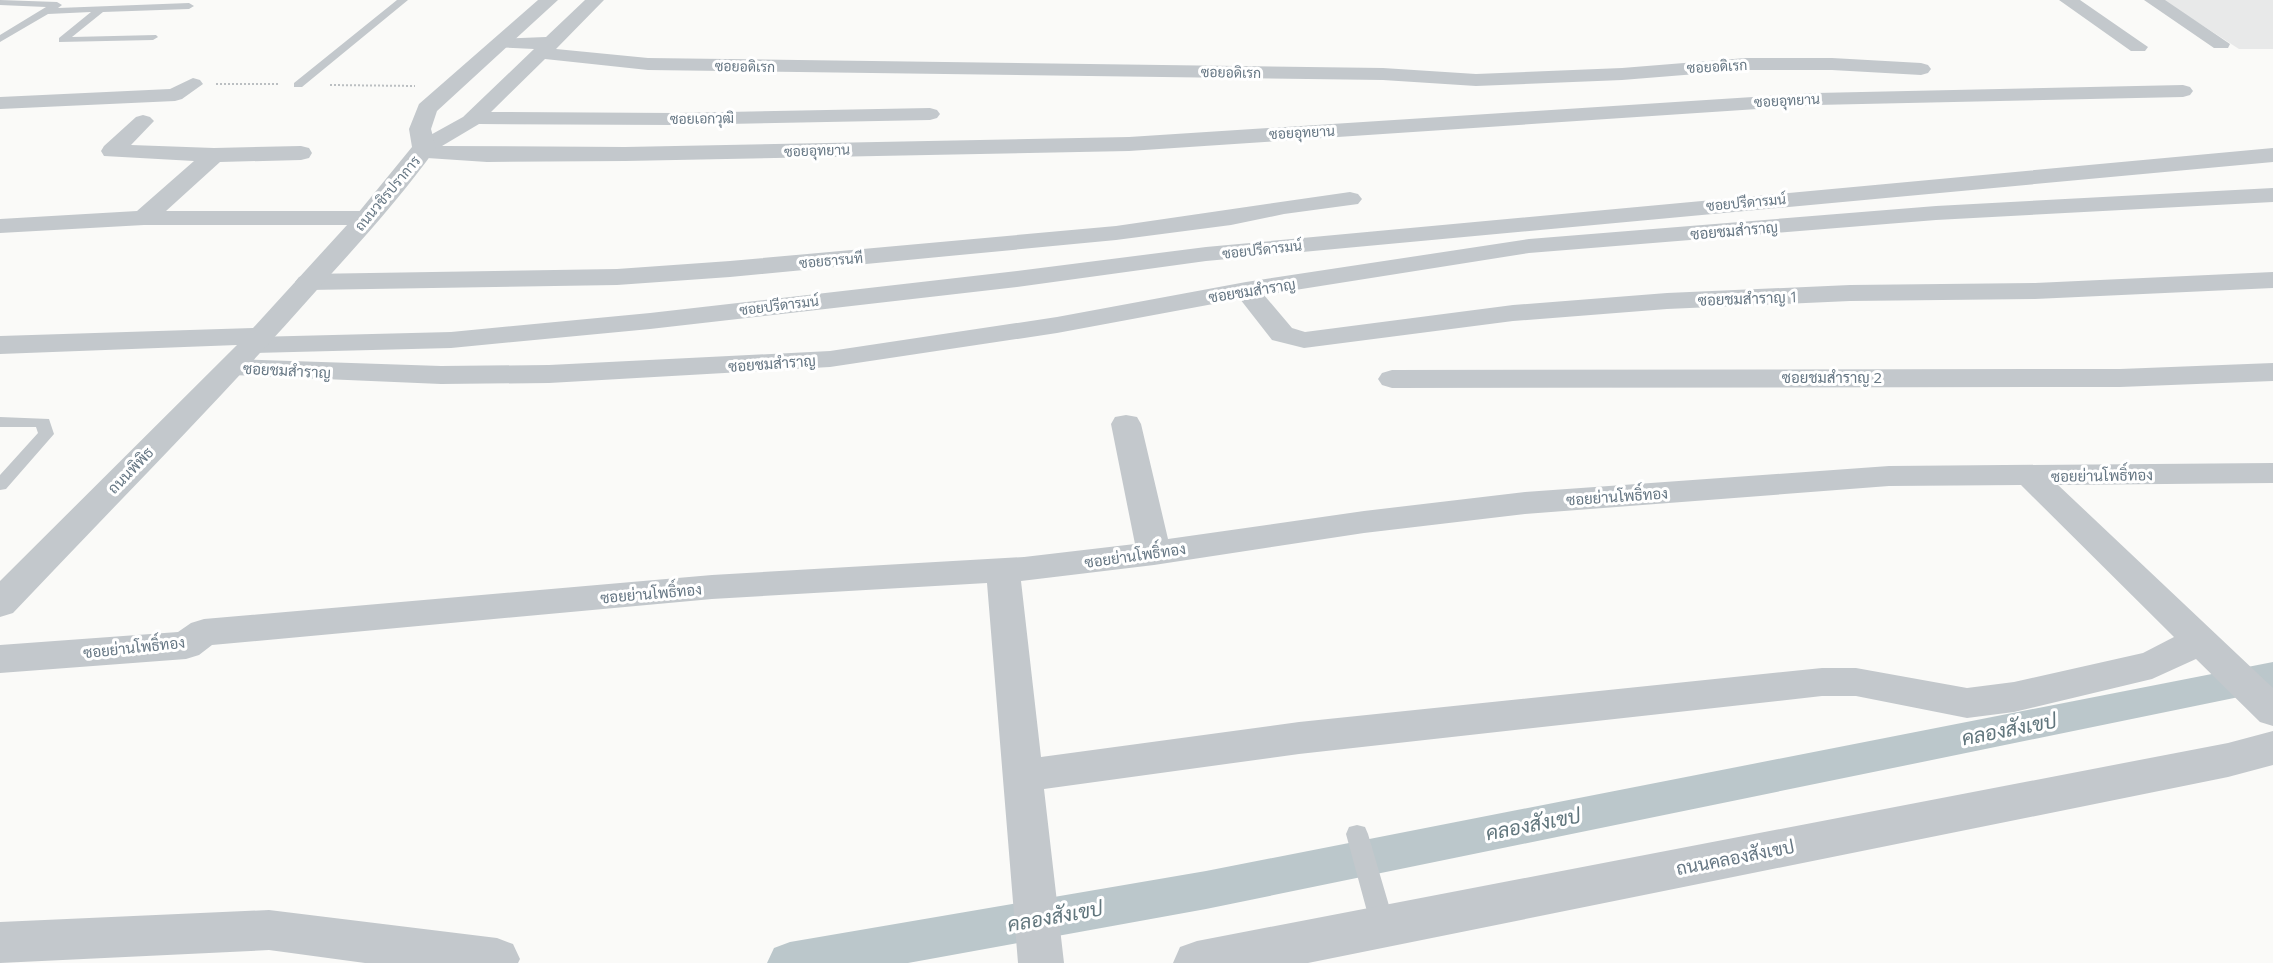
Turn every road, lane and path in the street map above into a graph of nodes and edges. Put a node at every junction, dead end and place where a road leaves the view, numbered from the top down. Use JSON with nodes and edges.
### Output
{"nodes":[{"id":1,"x":403,"y":0,"type":"edge"},
{"id":2,"x":549,"y":0,"type":"edge"},
{"id":3,"x":595,"y":0,"type":"edge"},
{"id":4,"x":2068,"y":0,"type":"edge"},
{"id":5,"x":2152,"y":0,"type":"edge"},
{"id":6,"x":0,"y":2,"type":"edge"},
{"id":7,"x":189,"y":6,"type":"dead end"},
{"id":8,"x":101,"y":9,"type":"junction"},
{"id":9,"x":47,"y":11,"type":"junction"},
{"id":10,"x":153,"y":37,"type":"dead end"},
{"id":11,"x":0,"y":39,"type":"edge"},
{"id":12,"x":501,"y":43,"type":"junction"},
{"id":13,"x":2221,"y":44,"type":"dead end"},
{"id":14,"x":2138,"y":47,"type":"dead end"},
{"id":15,"x":546,"y":48,"type":"junction"},
{"id":16,"x":1921,"y":69,"type":"dead end"},
{"id":17,"x":193,"y":84,"type":"dead end"},
{"id":18,"x":298,"y":85,"type":"dead end"},
{"id":19,"x":2183,"y":91,"type":"dead end"},
{"id":20,"x":1491,"y":99,"type":"junction"},
{"id":21,"x":0,"y":103,"type":"edge"},
{"id":22,"x":930,"y":114,"type":"dead end"},
{"id":23,"x":474,"y":118,"type":"junction"},
{"id":24,"x":143,"y":121,"type":"dead end"},
{"id":25,"x":422,"y":150,"type":"junction"},
{"id":26,"x":301,"y":153,"type":"dead end"},
{"id":27,"x":214,"y":155,"type":"junction"},
{"id":28,"x":2273,"y":155,"type":"edge"},
{"id":29,"x":2273,"y":195,"type":"edge"},
{"id":30,"x":1350,"y":199,"type":"dead end"},
{"id":31,"x":144,"y":218,"type":"junction"},
{"id":32,"x":367,"y":218,"type":"junction"},
{"id":33,"x":0,"y":226,"type":"edge"},
{"id":34,"x":2273,"y":280,"type":"edge"},
{"id":35,"x":308,"y":282,"type":"junction"},
{"id":36,"x":1246,"y":290,"type":"junction"},
{"id":37,"x":0,"y":345,"type":"edge"},
{"id":38,"x":248,"y":349,"type":"junction"},
{"id":39,"x":2273,"y":372,"type":"edge"},
{"id":40,"x":1392,"y":379,"type":"dead end"},
{"id":41,"x":0,"y":422,"type":"edge"},
{"id":42,"x":1126,"y":424,"type":"dead end"},
{"id":43,"x":2273,"y":473,"type":"edge"},
{"id":44,"x":2030,"y":476,"type":"junction"},
{"id":45,"x":0,"y":484,"type":"edge"},
{"id":46,"x":1154,"y":553,"type":"junction"},
{"id":47,"x":1003,"y":570,"type":"junction"},
{"id":48,"x":0,"y":604,"type":"edge"},
{"id":49,"x":2207,"y":646,"type":"junction"},
{"id":50,"x":0,"y":659,"type":"edge"},
{"id":51,"x":2273,"y":711,"type":"edge"},
{"id":52,"x":2273,"y":748,"type":"edge"},
{"id":53,"x":1022,"y":776,"type":"junction"},
{"id":54,"x":1356,"y":834,"type":"dead end"},
{"id":55,"x":1383,"y":926,"type":"junction"},
{"id":56,"x":0,"y":943,"type":"edge"},
{"id":57,"x":497,"y":959,"type":"dead end"},
{"id":58,"x":1041,"y":963,"type":"edge"},
{"id":59,"x":1197,"y":963,"type":"edge"}],
"edges":[{"from":1,"to":18,"type":"lane"},
{"from":2,"to":12,"type":"street","name":"ถนนวชิรปราการ"},
{"from":3,"to":15,"type":"street"},
{"from":4,"to":14,"type":"street"},
{"from":5,"to":13,"type":"street"},
{"from":6,"to":9,"type":"lane"},
{"from":7,"to":8,"type":"lane"},
{"from":8,"to":9,"type":"lane"},
{"from":8,"to":10,"type":"lane"},
{"from":9,"to":11,"type":"lane"},
{"from":12,"to":15,"type":"street","name":"ซอยอดิเรก"},
{"from":12,"to":25,"type":"street","name":"ถนนวชิรปราการ"},
{"from":15,"to":20,"type":"street","name":"ซอยอดิเรก"},
{"from":15,"to":23,"type":"street"},
{"from":16,"to":20,"type":"street","name":"ซอยอดิเรก"},
{"from":17,"to":21,"type":"street"},
{"from":19,"to":20,"type":"street","name":"ซอยอุทยาน"},
{"from":20,"to":25,"type":"street","name":"ซอยอุทยาน"},
{"from":22,"to":23,"type":"street","name":"ซอยเอกวุฒิ"},
{"from":23,"to":25,"type":"street"},
{"from":24,"to":27,"type":"street"},
{"from":25,"to":32,"type":"street","name":"ถนนวชิรปราการ"},
{"from":26,"to":27,"type":"street"},
{"from":27,"to":31,"type":"street"},
{"from":28,"to":38,"type":"street","name":"ซอยปรีดารมน์"},
{"from":29,"to":36,"type":"street","name":"ซอยชมสำราญ"},
{"from":30,"to":35,"type":"street","name":"ซอยธารนที"},
{"from":31,"to":32,"type":"street"},
{"from":31,"to":33,"type":"street"},
{"from":32,"to":35,"type":"street","name":"ถนนวชิรปราการ"},
{"from":34,"to":36,"type":"street","name":"ซอยชมสำราญ 1"},
{"from":35,"to":38,"type":"street","name":"ถนนวชิรปราการ"},
{"from":36,"to":38,"type":"street","name":"ซอยชมสำราญ"},
{"from":37,"to":38,"type":"street"},
{"from":38,"to":48,"type":"street","name":"ถนนพิพิธ"},
{"from":39,"to":40,"type":"street","name":"ซอยชมสำราญ 2"},
{"from":41,"to":45,"type":"lane"},
{"from":42,"to":46,"type":"street"},
{"from":43,"to":44,"type":"street","name":"ซอยย่านโพธิ์ทอง"},
{"from":44,"to":46,"type":"street","name":"ซอยย่านโพธิ์ทอง"},
{"from":44,"to":49,"type":"street"},
{"from":46,"to":47,"type":"street","name":"ซอยย่านโพธิ์ทอง"},
{"from":47,"to":50,"type":"street","name":"ซอยย่านโพธิ์ทอง"},
{"from":47,"to":53,"type":"street"},
{"from":49,"to":51,"type":"street"},
{"from":49,"to":53,"type":"street"},
{"from":52,"to":55,"type":"street","name":"ถนนคลองสังเขป"},
{"from":53,"to":58,"type":"street"},
{"from":54,"to":55,"type":"lane"},
{"from":55,"to":59,"type":"street","name":"ถนนคลองสังเขป"},
{"from":56,"to":57,"type":"street"}]}
